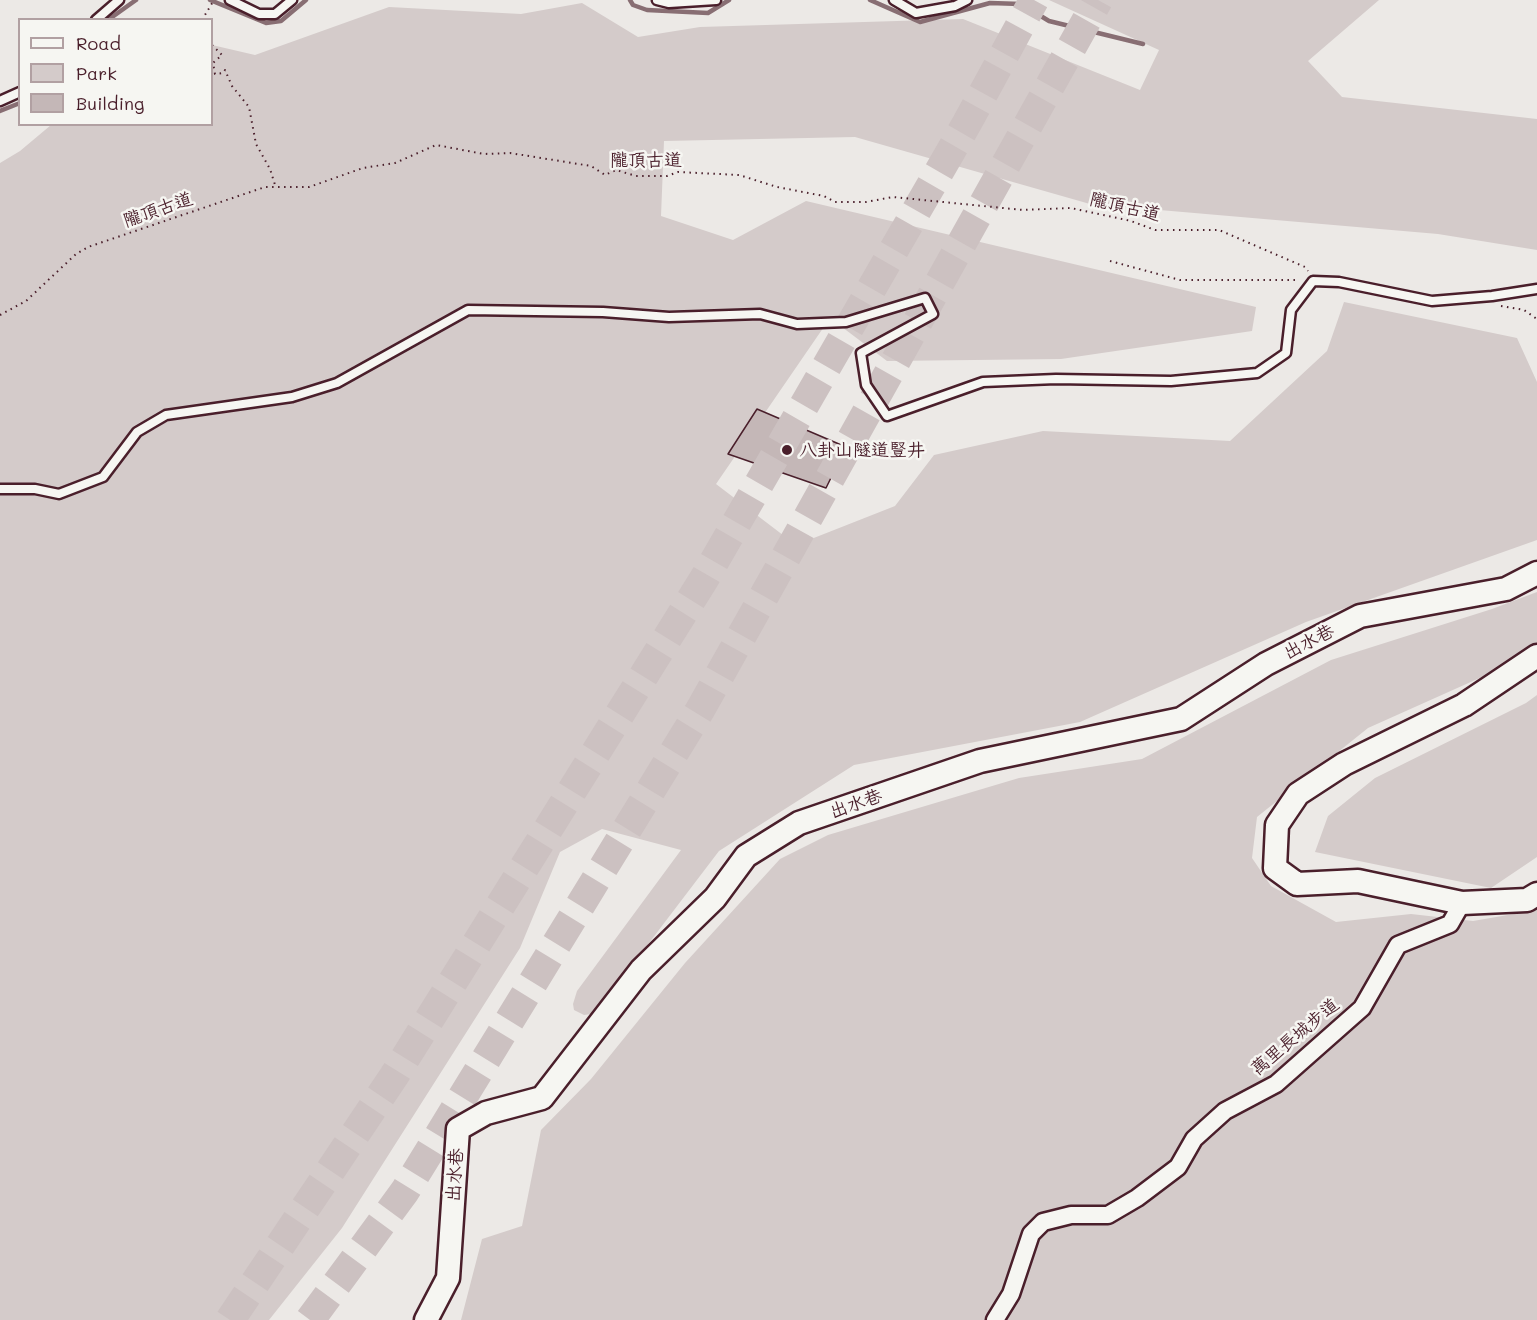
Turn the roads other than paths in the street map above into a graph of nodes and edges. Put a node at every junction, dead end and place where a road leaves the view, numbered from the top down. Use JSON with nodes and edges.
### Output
{"nodes":[{"id":1,"x":119,"y":0,"type":"edge"},
{"id":2,"x":230,"y":0,"type":"edge"},
{"id":3,"x":292,"y":0,"type":"edge"},
{"id":4,"x":657,"y":0,"type":"edge"},
{"id":5,"x":716,"y":0,"type":"edge"},
{"id":6,"x":894,"y":0,"type":"edge"},
{"id":7,"x":967,"y":0,"type":"edge"},
{"id":8,"x":98,"y":18,"type":"edge"},
{"id":9,"x":18,"y":93,"type":"edge"},
{"id":10,"x":0,"y":101,"type":"edge"},
{"id":11,"x":1537,"y":289,"type":"edge"},
{"id":12,"x":0,"y":489,"type":"edge"},
{"id":13,"x":1537,"y":573,"type":"edge"},
{"id":14,"x":1537,"y":656,"type":"edge"},
{"id":15,"x":1537,"y":894,"type":"edge"},
{"id":16,"x":1462,"y":903,"type":"junction"},
{"id":17,"x":426,"y":1320,"type":"edge"},
{"id":18,"x":995,"y":1320,"type":"edge"}],
"edges":[{"from":1,"to":8,"type":"lane"},
{"from":2,"to":3,"type":"lane"},
{"from":4,"to":5,"type":"lane"},
{"from":6,"to":7,"type":"lane"},
{"from":9,"to":10,"type":"lane"},
{"from":11,"to":12,"type":"lane"},
{"from":13,"to":17,"type":"street","name":"出水巷"},
{"from":14,"to":16,"type":"street"},
{"from":15,"to":16,"type":"street"},
{"from":16,"to":18,"type":"street","name":"萬里長城步道"}]}
